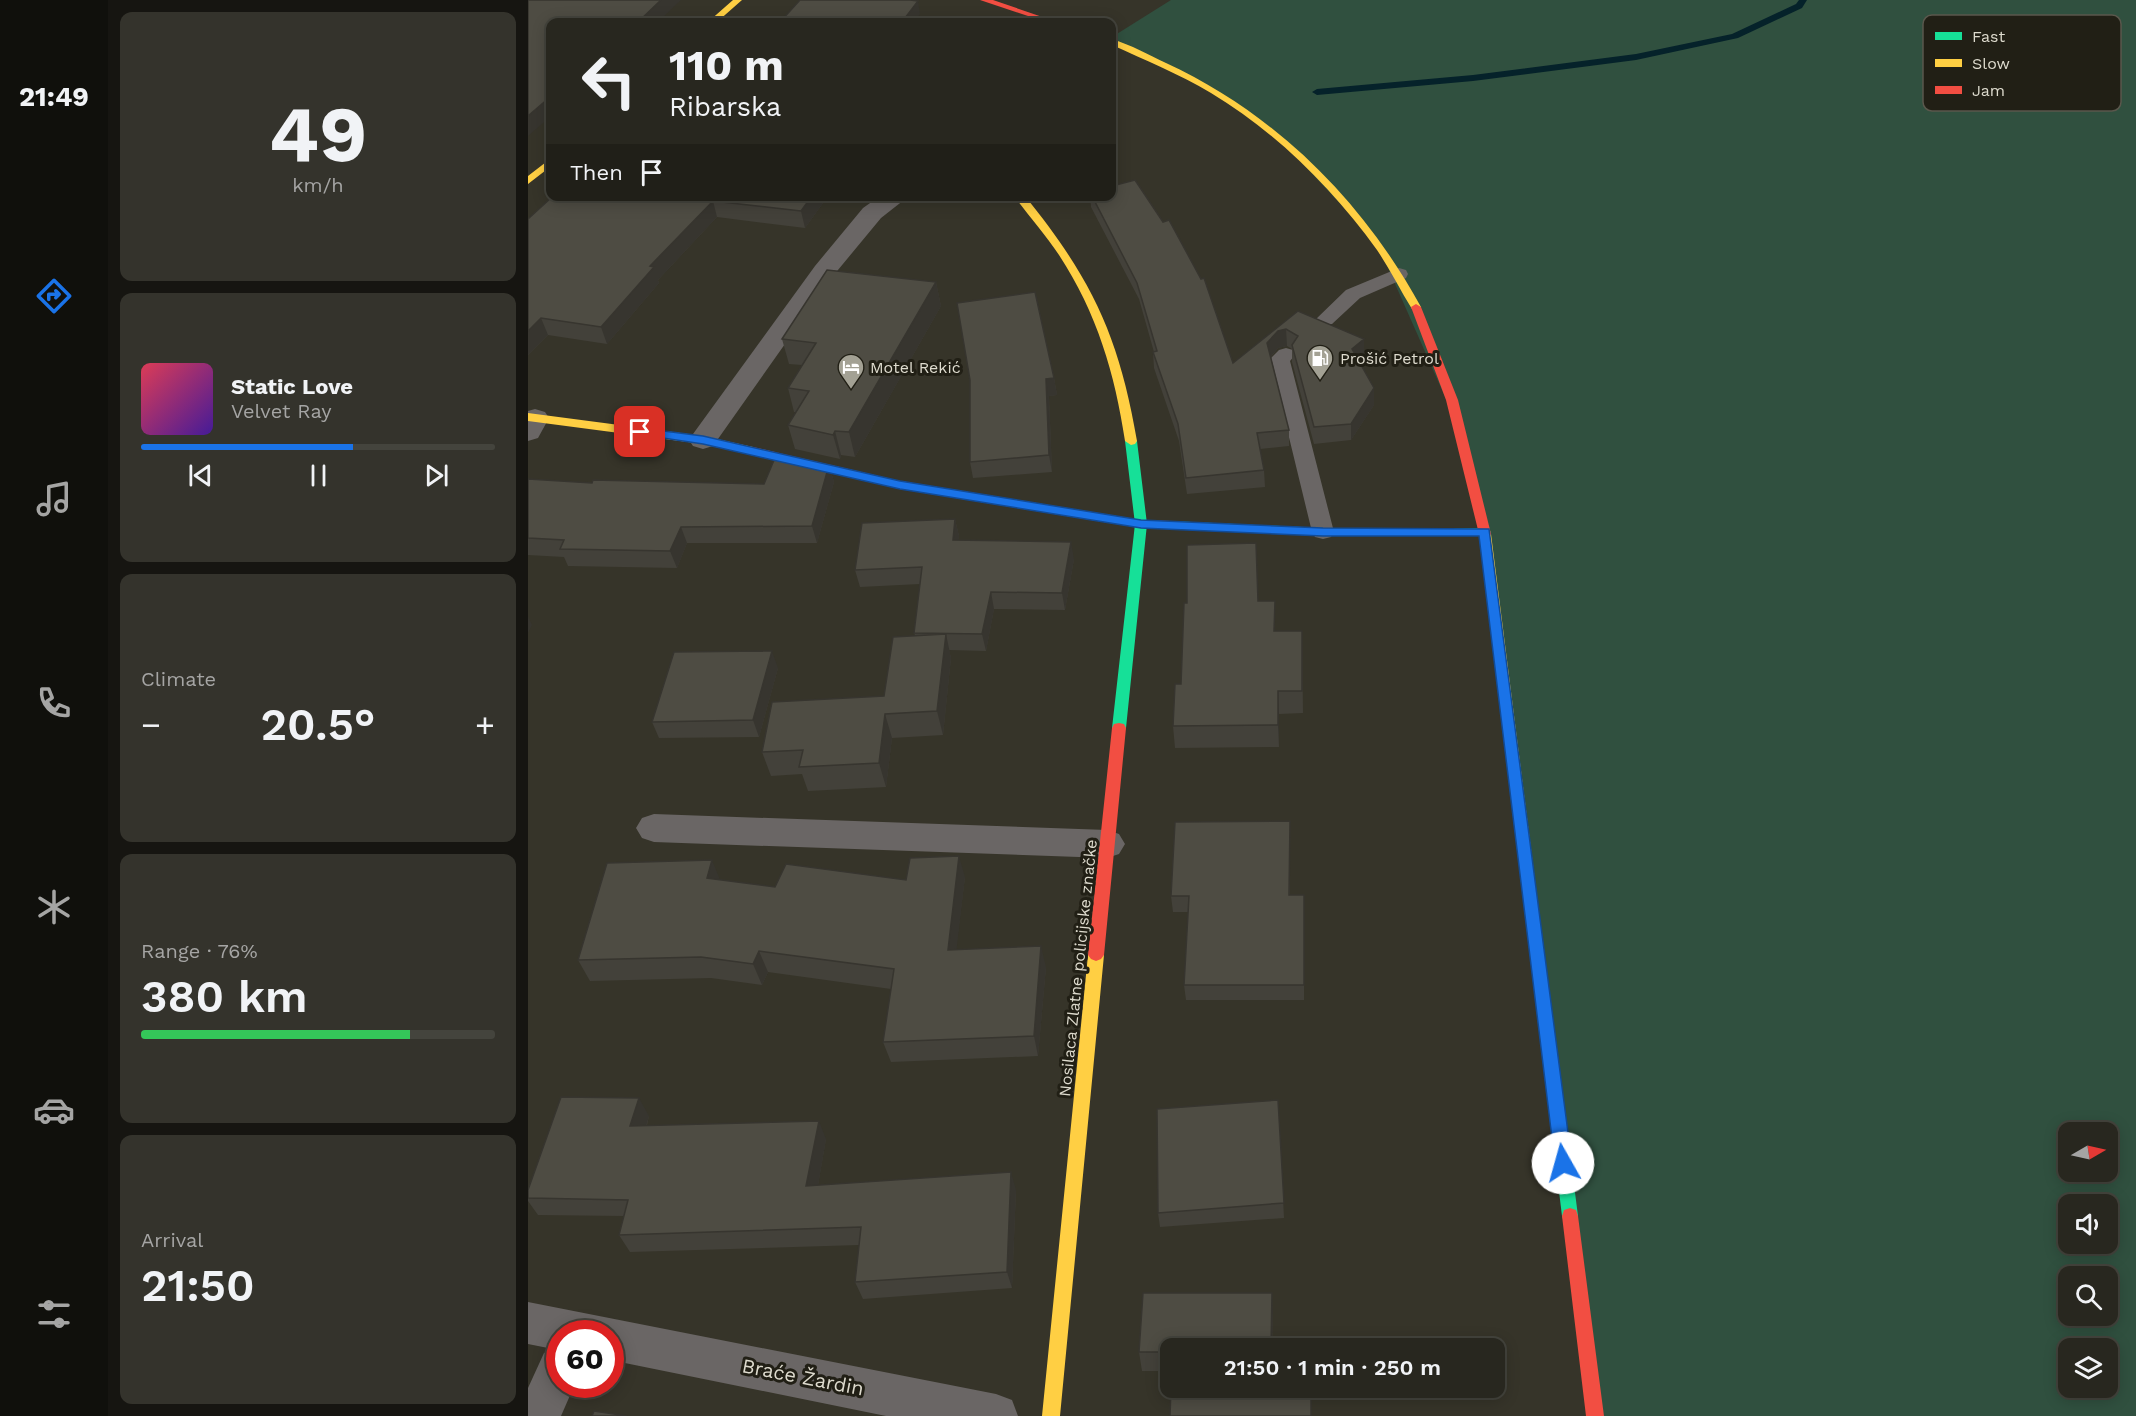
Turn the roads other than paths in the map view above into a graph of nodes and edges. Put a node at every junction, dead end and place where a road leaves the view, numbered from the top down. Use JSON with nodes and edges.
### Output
{"nodes":[{"id":1,"x":738,"y":0,"type":"edge"},
{"id":2,"x":984,"y":0,"type":"edge"},
{"id":3,"x":717,"y":18,"type":"edge"},
{"id":4,"x":1040,"y":18,"type":"edge"},
{"id":5,"x":1116,"y":44,"type":"edge"},
{"id":6,"x":546,"y":165,"type":"edge"},
{"id":7,"x":528,"y":181,"type":"edge"},
{"id":8,"x":890,"y":201,"type":"edge"},
{"id":9,"x":1023,"y":201,"type":"edge"},
{"id":10,"x":1399,"y":274,"type":"junction"},
{"id":11,"x":1325,"y":320,"type":"edge"},
{"id":12,"x":1286,"y":354,"type":"dead end"},
{"id":13,"x":530,"y":422,"type":"edge"},
{"id":14,"x":703,"y":440,"type":"junction"},
{"id":15,"x":1141,"y":524,"type":"junction"},
{"id":16,"x":1323,"y":532,"type":"junction"},
{"id":17,"x":1485,"y":532,"type":"junction"},
{"id":18,"x":654,"y":828,"type":"dead end"},
{"id":19,"x":1107,"y":844,"type":"junction"},
{"id":20,"x":528,"y":1323,"type":"edge"},
{"id":21,"x":546,"y":1329,"type":"edge"},
{"id":22,"x":624,"y":1349,"type":"edge"},
{"id":23,"x":549,"y":1398,"type":"edge"},
{"id":24,"x":538,"y":1416,"type":"edge"},
{"id":25,"x":996,"y":1416,"type":"edge"},
{"id":26,"x":1051,"y":1416,"type":"edge"},
{"id":27,"x":1595,"y":1416,"type":"edge"}],
"edges":[{"from":1,"to":3,"type":"street"},
{"from":2,"to":4,"type":"street"},
{"from":5,"to":10,"type":"street"},
{"from":6,"to":7,"type":"street"},
{"from":8,"to":14,"type":"street"},
{"from":9,"to":15,"type":"street","name":"Nosilaca Zlatne policijske značke"},
{"from":10,"to":11,"type":"lane"},
{"from":10,"to":17,"type":"street"},
{"from":12,"to":16,"type":"lane"},
{"from":13,"to":14,"type":"street"},
{"from":14,"to":15,"type":"street"},
{"from":15,"to":16,"type":"street"},
{"from":15,"to":19,"type":"street","name":"Nosilaca Zlatne policijske značke"},
{"from":16,"to":17,"type":"street"},
{"from":17,"to":27,"type":"street"},
{"from":18,"to":19,"type":"street"},
{"from":19,"to":26,"type":"street","name":"Nosilaca Zlatne policijske značke"},
{"from":20,"to":21,"type":"street","name":"Braće Žardin"},
{"from":22,"to":25,"type":"street","name":"Braće Žardin"},
{"from":23,"to":24,"type":"street"}]}
